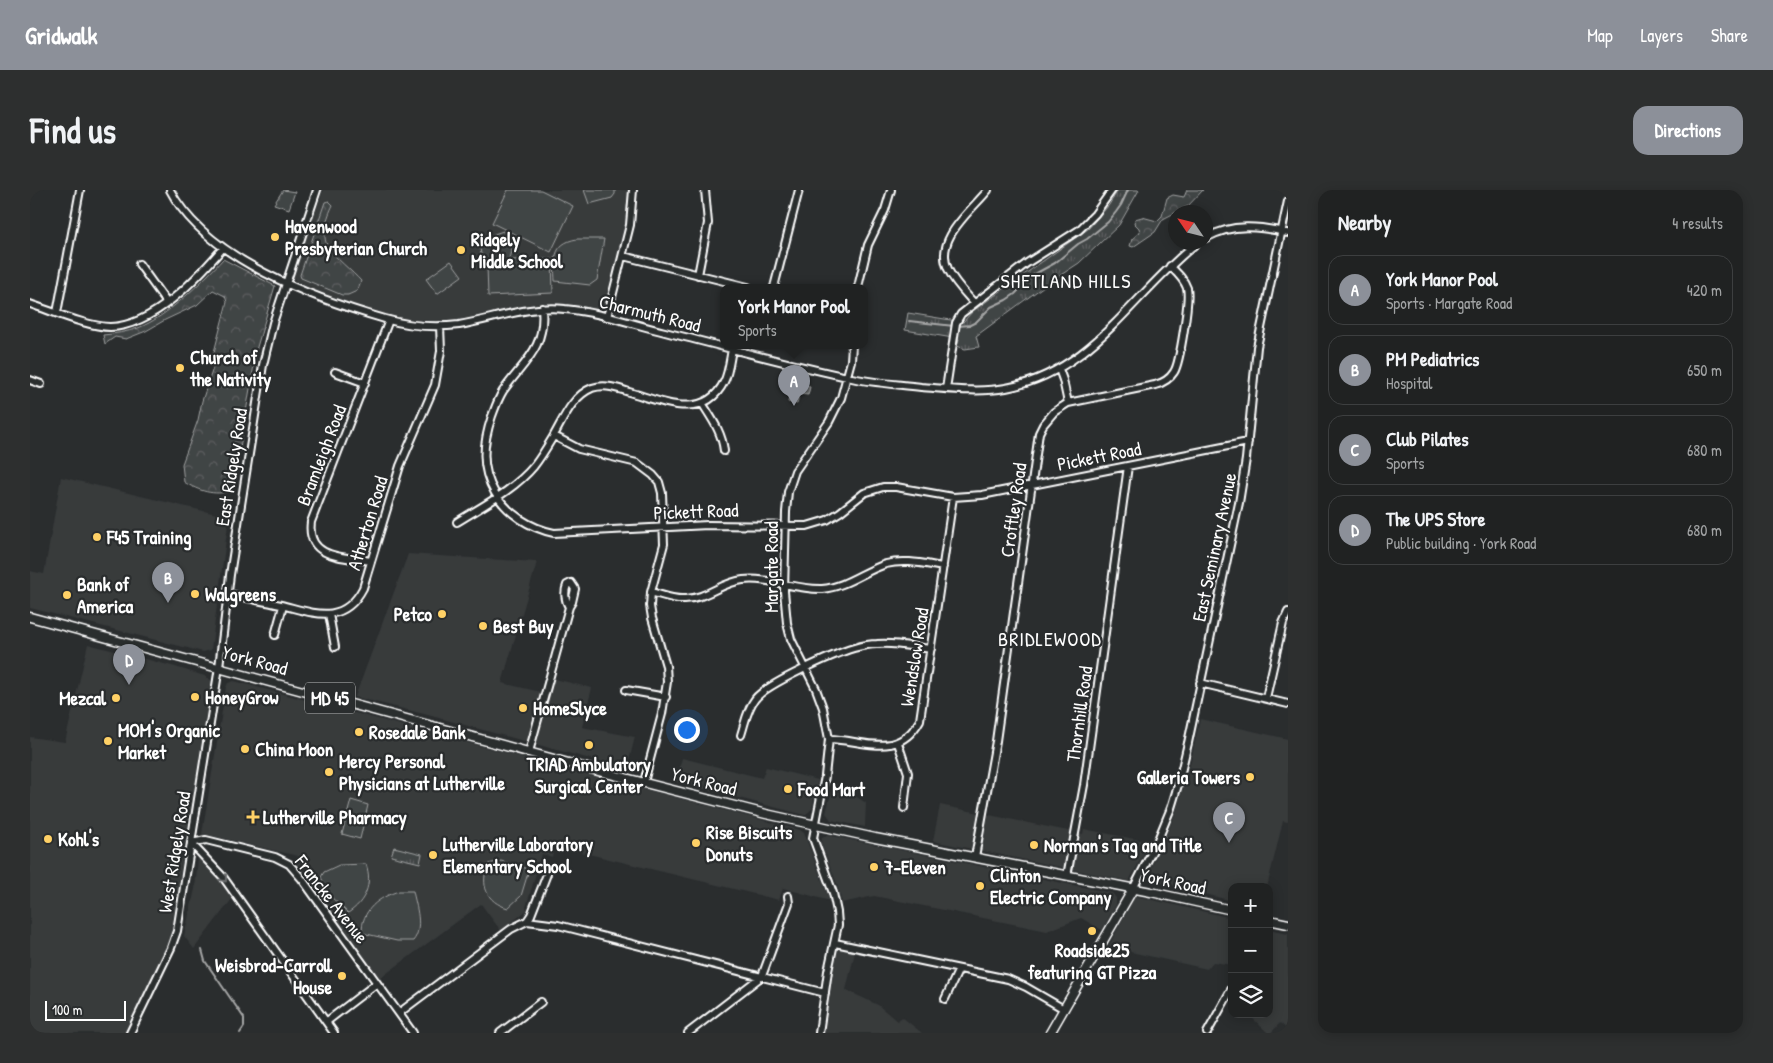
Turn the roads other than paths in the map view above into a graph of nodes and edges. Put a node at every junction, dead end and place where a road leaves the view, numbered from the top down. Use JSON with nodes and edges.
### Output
{"nodes":[{"id":1,"x":80,"y":190,"type":"edge"},
{"id":2,"x":170,"y":190,"type":"edge"},
{"id":3,"x":317,"y":190,"type":"edge"},
{"id":4,"x":633,"y":190,"type":"edge"},
{"id":5,"x":705,"y":190,"type":"edge"},
{"id":6,"x":799,"y":190,"type":"edge"},
{"id":7,"x":891,"y":190,"type":"edge"},
{"id":8,"x":988,"y":190,"type":"edge"},
{"id":9,"x":1112,"y":190,"type":"edge"},
{"id":10,"x":1288,"y":201,"type":"edge"},
{"id":11,"x":1285,"y":232,"type":"edge"},
{"id":12,"x":1213,"y":235,"type":"edge"},
{"id":13,"x":223,"y":248,"type":"junction"},
{"id":14,"x":1189,"y":250,"type":"edge"},
{"id":15,"x":622,"y":256,"type":"junction"},
{"id":16,"x":139,"y":264,"type":"dead end"},
{"id":17,"x":1170,"y":266,"type":"junction"},
{"id":18,"x":698,"y":275,"type":"junction"},
{"id":19,"x":286,"y":282,"type":"junction"},
{"id":20,"x":736,"y":284,"type":"edge"},
{"id":21,"x":775,"y":284,"type":"edge"},
{"id":22,"x":859,"y":284,"type":"edge"},
{"id":23,"x":167,"y":302,"type":"junction"},
{"id":24,"x":974,"y":303,"type":"junction"},
{"id":25,"x":30,"y":304,"type":"edge"},
{"id":26,"x":542,"y":308,"type":"junction"},
{"id":27,"x":57,"y":313,"type":"junction"},
{"id":28,"x":607,"y":317,"type":"junction"},
{"id":29,"x":389,"y":320,"type":"junction"},
{"id":30,"x":440,"y":326,"type":"junction"},
{"id":31,"x":720,"y":346,"type":"edge"},
{"id":32,"x":732,"y":349,"type":"joint"},
{"id":33,"x":851,"y":349,"type":"edge"},
{"id":34,"x":1059,"y":369,"type":"junction"},
{"id":35,"x":335,"y":372,"type":"dead end"},
{"id":36,"x":847,"y":377,"type":"junction"},
{"id":37,"x":30,"y":380,"type":"edge"},
{"id":38,"x":364,"y":383,"type":"junction"},
{"id":39,"x":41,"y":384,"type":"dead end"},
{"id":40,"x":946,"y":389,"type":"junction"},
{"id":41,"x":702,"y":403,"type":"junction"},
{"id":42,"x":1068,"y":403,"type":"junction"},
{"id":43,"x":554,"y":436,"type":"junction"},
{"id":44,"x":1248,"y":442,"type":"junction"},
{"id":45,"x":724,"y":451,"type":"dead end"},
{"id":46,"x":1128,"y":466,"type":"junction"},
{"id":47,"x":1031,"y":485,"type":"junction"},
{"id":48,"x":498,"y":496,"type":"junction"},
{"id":49,"x":953,"y":497,"type":"junction"},
{"id":50,"x":458,"y":522,"type":"dead end"},
{"id":51,"x":786,"y":526,"type":"junction"},
{"id":52,"x":664,"y":527,"type":"junction"},
{"id":53,"x":371,"y":561,"type":"junction"},
{"id":54,"x":943,"y":566,"type":"junction"},
{"id":55,"x":784,"y":584,"type":"junction"},
{"id":56,"x":651,"y":592,"type":"junction"},
{"id":57,"x":228,"y":594,"type":"junction"},
{"id":58,"x":283,"y":606,"type":"junction"},
{"id":59,"x":569,"y":607,"type":"dead end"},
{"id":60,"x":1288,"y":612,"type":"edge"},
{"id":61,"x":329,"y":614,"type":"junction"},
{"id":62,"x":30,"y":617,"type":"edge"},
{"id":63,"x":275,"y":636,"type":"dead end"},
{"id":64,"x":335,"y":647,"type":"dead end"},
{"id":65,"x":931,"y":649,"type":"junction"},
{"id":66,"x":220,"y":667,"type":"junction"},
{"id":67,"x":806,"y":669,"type":"junction"},
{"id":68,"x":1200,"y":683,"type":"junction"},
{"id":69,"x":626,"y":690,"type":"dead end"},
{"id":70,"x":666,"y":697,"type":"junction"},
{"id":71,"x":1266,"y":698,"type":"junction"},
{"id":72,"x":1288,"y":704,"type":"edge"},
{"id":73,"x":741,"y":735,"type":"dead end"},
{"id":74,"x":829,"y":740,"type":"junction"},
{"id":75,"x":898,"y":743,"type":"junction"},
{"id":76,"x":529,"y":752,"type":"junction"},
{"id":77,"x":644,"y":782,"type":"junction"},
{"id":78,"x":904,"y":808,"type":"dead end"},
{"id":79,"x":816,"y":825,"type":"junction"},
{"id":80,"x":191,"y":844,"type":"junction"},
{"id":81,"x":975,"y":858,"type":"junction"},
{"id":82,"x":547,"y":874,"type":"dead end"},
{"id":83,"x":1067,"y":876,"type":"junction"},
{"id":84,"x":1133,"y":889,"type":"junction"},
{"id":85,"x":788,"y":896,"type":"dead end"},
{"id":86,"x":1228,"y":909,"type":"edge"},
{"id":87,"x":527,"y":921,"type":"junction"},
{"id":88,"x":1273,"y":921,"type":"edge"},
{"id":89,"x":1288,"y":924,"type":"edge"},
{"id":90,"x":835,"y":943,"type":"junction"},
{"id":91,"x":959,"y":969,"type":"junction"},
{"id":92,"x":762,"y":976,"type":"junction"},
{"id":93,"x":377,"y":983,"type":"junction"},
{"id":94,"x":825,"y":993,"type":"junction"},
{"id":95,"x":1228,"y":995,"type":"edge"},
{"id":96,"x":945,"y":998,"type":"dead end"},
{"id":97,"x":542,"y":1002,"type":"dead end"},
{"id":98,"x":1064,"y":1009,"type":"junction"},
{"id":99,"x":399,"y":1013,"type":"junction"},
{"id":100,"x":326,"y":1022,"type":"junction"},
{"id":101,"x":130,"y":1033,"type":"edge"},
{"id":102,"x":334,"y":1033,"type":"edge"},
{"id":103,"x":413,"y":1033,"type":"edge"},
{"id":104,"x":500,"y":1033,"type":"edge"},
{"id":105,"x":688,"y":1033,"type":"edge"},
{"id":106,"x":819,"y":1033,"type":"edge"},
{"id":107,"x":1050,"y":1033,"type":"edge"},
{"id":108,"x":1206,"y":1033,"type":"edge"}],
"edges":[{"from":1,"to":27,"type":"street"},
{"from":2,"to":13,"type":"street","name":"Charmuth Road"},
{"from":3,"to":19,"type":"street","name":"East Ridgely Road"},
{"from":4,"to":15,"type":"street"},
{"from":5,"to":18,"type":"street"},
{"from":6,"to":21,"type":"street"},
{"from":7,"to":22,"type":"street"},
{"from":8,"to":24,"type":"street"},
{"from":9,"to":24,"type":"street"},
{"from":10,"to":11,"type":"street","name":"East Seminary Avenue"},
{"from":11,"to":12,"type":"street"},
{"from":11,"to":44,"type":"street","name":"East Seminary Avenue"},
{"from":13,"to":19,"type":"street","name":"Charmuth Road"},
{"from":13,"to":23,"type":"street"},
{"from":14,"to":17,"type":"street","name":"Charmuth Road"},
{"from":15,"to":18,"type":"street"},
{"from":15,"to":28,"type":"street"},
{"from":16,"to":23,"type":"street"},
{"from":17,"to":34,"type":"street","name":"Charmuth Road"},
{"from":17,"to":42,"type":"street","name":"Croftley Road"},
{"from":18,"to":20,"type":"street"},
{"from":19,"to":29,"type":"street","name":"Charmuth Road"},
{"from":19,"to":57,"type":"street","name":"East Ridgely Road"},
{"from":23,"to":27,"type":"street"},
{"from":24,"to":40,"type":"street"},
{"from":25,"to":27,"type":"street"},
{"from":26,"to":28,"type":"street","name":"Charmuth Road"},
{"from":26,"to":30,"type":"street","name":"Charmuth Road"},
{"from":26,"to":48,"type":"street","name":"Pickett Road"},
{"from":28,"to":31,"type":"street","name":"Charmuth Road"},
{"from":29,"to":30,"type":"street","name":"Charmuth Road"},
{"from":29,"to":38,"type":"street","name":"Bramleigh Road"},
{"from":30,"to":53,"type":"street","name":"Atherton Road"},
{"from":32,"to":36,"type":"street","name":"Charmuth Road"},
{"from":32,"to":41,"type":"street"},
{"from":33,"to":36,"type":"street","name":"Margate Road"},
{"from":34,"to":40,"type":"street","name":"Charmuth Road"},
{"from":34,"to":42,"type":"street"},
{"from":35,"to":38,"type":"street"},
{"from":36,"to":40,"type":"street","name":"Charmuth Road"},
{"from":36,"to":51,"type":"street","name":"Margate Road"},
{"from":37,"to":39,"type":"street"},
{"from":38,"to":53,"type":"street","name":"Bramleigh Road"},
{"from":41,"to":43,"type":"street"},
{"from":41,"to":45,"type":"street"},
{"from":42,"to":47,"type":"street","name":"Croftley Road"},
{"from":43,"to":48,"type":"street"},
{"from":43,"to":52,"type":"street"},
{"from":44,"to":46,"type":"street","name":"Pickett Road"},
{"from":44,"to":68,"type":"street","name":"East Seminary Avenue"},
{"from":46,"to":47,"type":"street","name":"Pickett Road"},
{"from":46,"to":83,"type":"street","name":"Thornhill Road"},
{"from":47,"to":49,"type":"street","name":"Pickett Road"},
{"from":47,"to":81,"type":"street","name":"Croftley Road"},
{"from":48,"to":50,"type":"street"},
{"from":48,"to":52,"type":"street","name":"Pickett Road"},
{"from":49,"to":51,"type":"street","name":"Pickett Road"},
{"from":49,"to":54,"type":"street","name":"Wendslow Road"},
{"from":51,"to":52,"type":"street","name":"Pickett Road"},
{"from":51,"to":55,"type":"street","name":"Margate Road"},
{"from":52,"to":56,"type":"street"},
{"from":53,"to":61,"type":"street","name":"Atherton Road"},
{"from":54,"to":55,"type":"street"},
{"from":54,"to":65,"type":"street","name":"Wendslow Road"},
{"from":55,"to":56,"type":"street"},
{"from":55,"to":67,"type":"street","name":"Margate Road"},
{"from":56,"to":70,"type":"street"},
{"from":57,"to":58,"type":"street","name":"Atherton Road"},
{"from":57,"to":66,"type":"street","name":"East Ridgely Road"},
{"from":58,"to":61,"type":"street","name":"Atherton Road"},
{"from":58,"to":63,"type":"street"},
{"from":59,"to":76,"type":"street"},
{"from":60,"to":71,"type":"street"},
{"from":61,"to":64,"type":"street"},
{"from":62,"to":66,"type":"main road","name":"York Road","number":"MD 45"},
{"from":65,"to":67,"type":"street"},
{"from":65,"to":75,"type":"street","name":"Wendslow Road"},
{"from":66,"to":76,"type":"main road","name":"York Road","number":"MD 45"},
{"from":66,"to":80,"type":"street","name":"West Ridgely Road"},
{"from":67,"to":73,"type":"street"},
{"from":67,"to":74,"type":"street","name":"Margate Road"},
{"from":68,"to":71,"type":"street"},
{"from":68,"to":84,"type":"street","name":"East Seminary Avenue"},
{"from":69,"to":70,"type":"street"},
{"from":70,"to":77,"type":"street"},
{"from":71,"to":72,"type":"street"},
{"from":74,"to":75,"type":"street"},
{"from":74,"to":79,"type":"street","name":"Margate Road"},
{"from":75,"to":78,"type":"street"},
{"from":76,"to":77,"type":"main road","name":"York Road","number":"MD 45"},
{"from":77,"to":79,"type":"main road","name":"York Road","number":"MD 45"},
{"from":79,"to":81,"type":"main road","name":"York Road","number":"MD 45"},
{"from":79,"to":90,"type":"street","name":"Margate Road"},
{"from":80,"to":93,"type":"street","name":"Francke Avenue"},
{"from":80,"to":100,"type":"street","one_way":true},
{"from":80,"to":101,"type":"street","name":"West Ridgely Road"},
{"from":81,"to":83,"type":"main road","name":"York Road","number":"MD 45"},
{"from":82,"to":87,"type":"street"},
{"from":83,"to":84,"type":"main road","name":"York Road","number":"MD 45"},
{"from":84,"to":86,"type":"main road","name":"York Road","number":"MD 45"},
{"from":84,"to":98,"type":"main road"},
{"from":85,"to":92,"type":"street"},
{"from":87,"to":92,"type":"street"},
{"from":87,"to":99,"type":"street"},
{"from":88,"to":89,"type":"main road"},
{"from":90,"to":91,"type":"street"},
{"from":90,"to":94,"type":"street","name":"Margate Road"},
{"from":91,"to":96,"type":"street"},
{"from":91,"to":98,"type":"street"},
{"from":92,"to":94,"type":"street"},
{"from":92,"to":105,"type":"street"},
{"from":93,"to":99,"type":"street","name":"Francke Avenue"},
{"from":93,"to":100,"type":"street"},
{"from":94,"to":106,"type":"street","name":"Margate Road"},
{"from":95,"to":108,"type":"street"},
{"from":97,"to":104,"type":"street"},
{"from":98,"to":107,"type":"main road"},
{"from":99,"to":103,"type":"street","name":"Francke Avenue"},
{"from":100,"to":102,"type":"street"}]}
